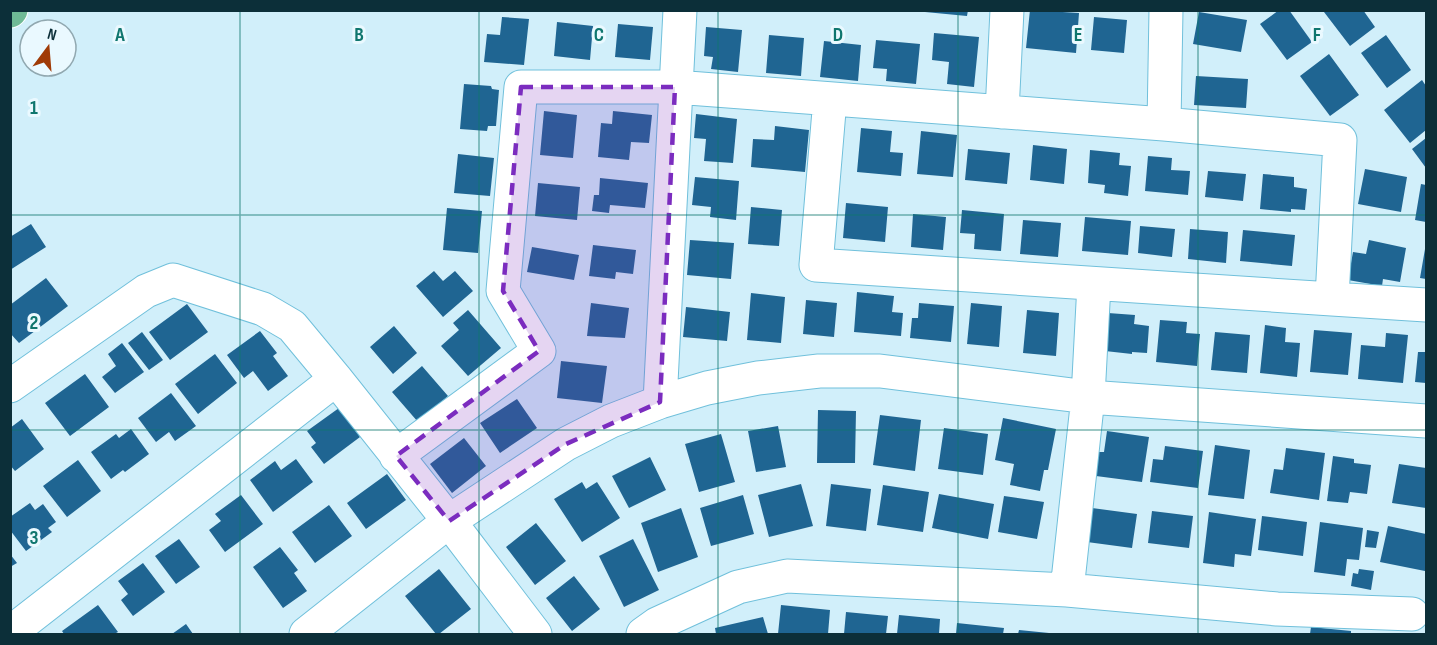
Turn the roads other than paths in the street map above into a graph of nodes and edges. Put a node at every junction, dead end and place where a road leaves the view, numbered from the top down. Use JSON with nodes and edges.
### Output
{"nodes":[{"id":1,"x":680,"y":10,"type":"edge"},
{"id":2,"x":1007,"y":10,"type":"edge"},
{"id":3,"x":1166,"y":10,"type":"edge"},
{"id":4,"x":675,"y":87,"type":"junction"},
{"id":5,"x":830,"y":99,"type":"junction"},
{"id":6,"x":1002,"y":112,"type":"junction"},
{"id":7,"x":1164,"y":124,"type":"junction"},
{"id":8,"x":1094,"y":284,"type":"junction"},
{"id":9,"x":1332,"y":299,"type":"junction"},
{"id":10,"x":1426,"y":304,"type":"edge"},
{"id":11,"x":336,"y":379,"type":"junction"},
{"id":12,"x":10,"y":386,"type":"edge"},
{"id":13,"x":1088,"y":397,"type":"junction"},
{"id":14,"x":660,"y":402,"type":"junction"},
{"id":15,"x":1426,"y":421,"type":"edge"},
{"id":16,"x":396,"y":456,"type":"junction"},
{"id":17,"x":449,"y":521,"type":"junction"},
{"id":18,"x":1068,"y":590,"type":"junction"},
{"id":19,"x":1412,"y":615,"type":"edge"},
{"id":20,"x":10,"y":633,"type":"edge"},
{"id":21,"x":306,"y":634,"type":"edge"},
{"id":22,"x":535,"y":634,"type":"edge"},
{"id":23,"x":643,"y":634,"type":"edge"}],
"edges":[{"from":1,"to":4,"type":"street"},
{"from":2,"to":6,"type":"street"},
{"from":3,"to":7,"type":"street"},
{"from":4,"to":5,"type":"street"},
{"from":4,"to":14,"type":"street"},
{"from":4,"to":16,"type":"street"},
{"from":5,"to":6,"type":"street"},
{"from":5,"to":8,"type":"street"},
{"from":6,"to":7,"type":"street"},
{"from":7,"to":9,"type":"street"},
{"from":8,"to":9,"type":"street"},
{"from":8,"to":13,"type":"street"},
{"from":9,"to":10,"type":"street"},
{"from":11,"to":12,"type":"street"},
{"from":11,"to":16,"type":"street"},
{"from":11,"to":20,"type":"street"},
{"from":13,"to":14,"type":"street"},
{"from":13,"to":15,"type":"street"},
{"from":13,"to":18,"type":"street"},
{"from":14,"to":17,"type":"street"},
{"from":16,"to":17,"type":"street"},
{"from":17,"to":21,"type":"street"},
{"from":17,"to":22,"type":"street"},
{"from":18,"to":19,"type":"street"},
{"from":18,"to":23,"type":"street"}]}
